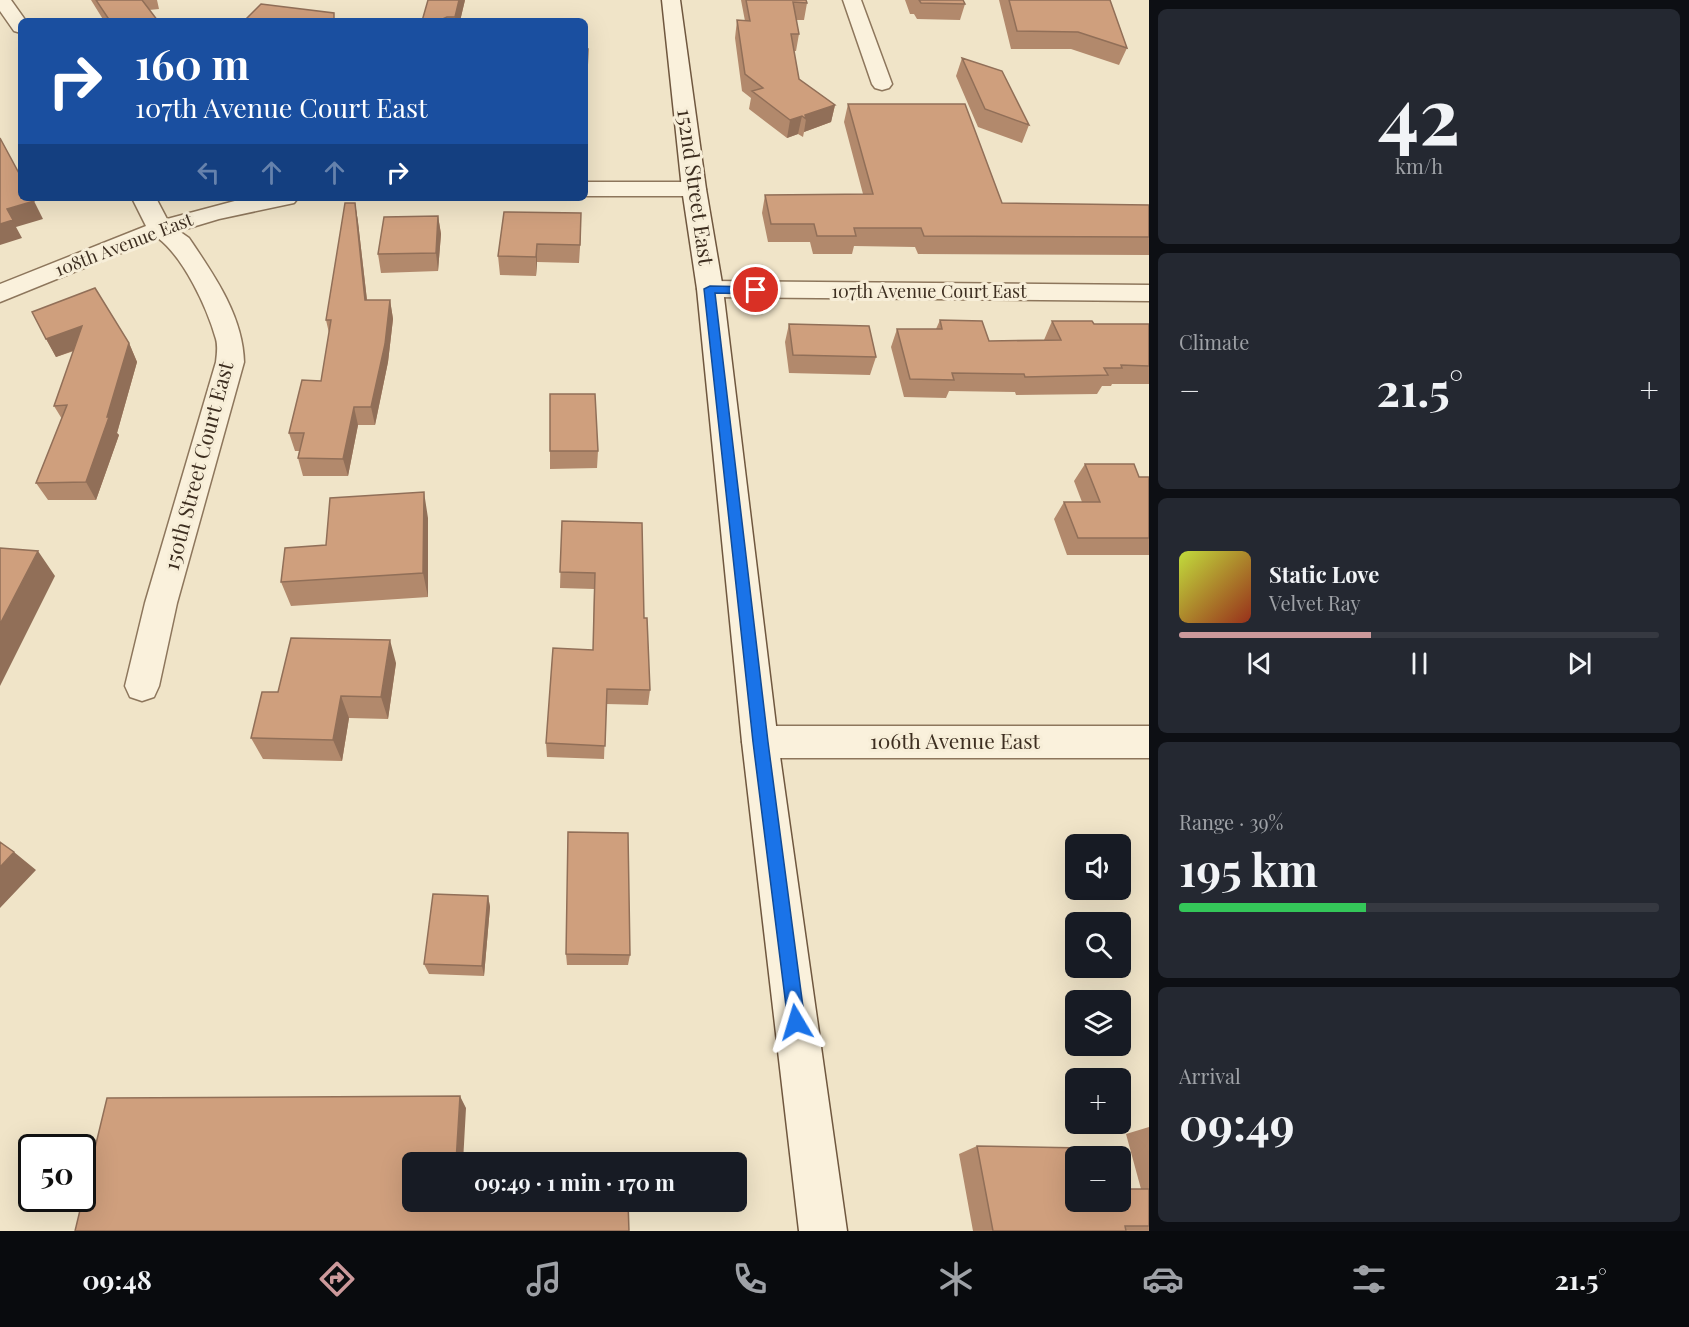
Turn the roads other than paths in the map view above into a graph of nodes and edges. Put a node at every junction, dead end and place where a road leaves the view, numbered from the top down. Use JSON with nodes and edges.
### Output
{"nodes":[{"id":1,"x":2,"y":0,"type":"edge"},
{"id":2,"x":671,"y":0,"type":"edge"},
{"id":3,"x":852,"y":0,"type":"edge"},
{"id":4,"x":18,"y":23,"type":"edge"},
{"id":5,"x":882,"y":84,"type":"dead end"},
{"id":6,"x":588,"y":189,"type":"edge"},
{"id":7,"x":694,"y":189,"type":"junction"},
{"id":8,"x":146,"y":201,"type":"edge"},
{"id":9,"x":270,"y":201,"type":"edge"},
{"id":10,"x":159,"y":227,"type":"junction"},
{"id":11,"x":710,"y":289,"type":"junction"},
{"id":12,"x":1149,"y":293,"type":"edge"},
{"id":13,"x":0,"y":294,"type":"edge"},
{"id":14,"x":142,"y":687,"type":"dead end"},
{"id":15,"x":760,"y":742,"type":"junction"},
{"id":16,"x":1149,"y":742,"type":"edge"},
{"id":17,"x":823,"y":1231,"type":"edge"}],
"edges":[{"from":1,"to":4,"type":"street"},
{"from":2,"to":7,"type":"street","name":"152nd Street East"},
{"from":3,"to":5,"type":"street"},
{"from":6,"to":7,"type":"street"},
{"from":7,"to":11,"type":"street","name":"152nd Street East"},
{"from":8,"to":10,"type":"street","name":"150th Street Court East"},
{"from":9,"to":10,"type":"street","name":"108th Avenue East"},
{"from":10,"to":13,"type":"street","name":"108th Avenue East"},
{"from":10,"to":14,"type":"street","name":"150th Street Court East"},
{"from":11,"to":12,"type":"street","name":"107th Avenue Court East"},
{"from":11,"to":15,"type":"street","name":"152nd Street East"},
{"from":15,"to":16,"type":"street","name":"106th Avenue East"},
{"from":15,"to":17,"type":"street","name":"152nd Street East"}]}
